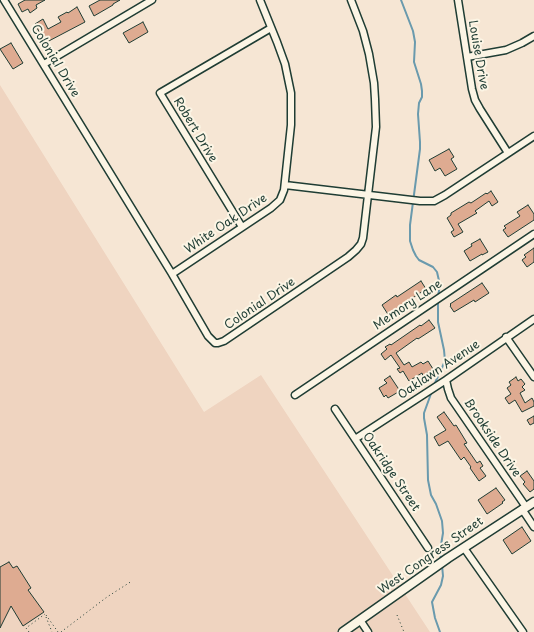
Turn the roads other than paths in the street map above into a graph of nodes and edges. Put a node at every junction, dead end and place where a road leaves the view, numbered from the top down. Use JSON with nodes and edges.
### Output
{"nodes":[{"id":1,"x":4,"y":0,"type":"edge"},
{"id":2,"x":152,"y":0,"type":"edge"},
{"id":3,"x":260,"y":0,"type":"edge"},
{"id":4,"x":351,"y":0,"type":"edge"},
{"id":5,"x":458,"y":0,"type":"edge"},
{"id":6,"x":271,"y":28,"type":"junction"},
{"id":7,"x":534,"y":36,"type":"edge"},
{"id":8,"x":467,"y":57,"type":"junction"},
{"id":9,"x":44,"y":64,"type":"junction"},
{"id":10,"x":534,"y":136,"type":"edge"},
{"id":11,"x":508,"y":153,"type":"junction"},
{"id":12,"x":285,"y":185,"type":"junction"},
{"id":13,"x":368,"y":195,"type":"junction"},
{"id":14,"x":242,"y":228,"type":"junction"},
{"id":15,"x":534,"y":234,"type":"edge"},
{"id":16,"x":172,"y":274,"type":"junction"},
{"id":17,"x":534,"y":319,"type":"edge"},
{"id":18,"x":506,"y":338,"type":"junction"},
{"id":19,"x":534,"y":377,"type":"edge"},
{"id":20,"x":446,"y":380,"type":"junction"},
{"id":21,"x":295,"y":395,"type":"dead end"},
{"id":22,"x":335,"y":409,"type":"dead end"},
{"id":23,"x":355,"y":439,"type":"junction"},
{"id":24,"x":534,"y":502,"type":"edge"},
{"id":25,"x":524,"y":508,"type":"junction"},
{"id":26,"x":534,"y":527,"type":"edge"},
{"id":27,"x":428,"y":548,"type":"dead end"},
{"id":28,"x":464,"y":548,"type":"junction"},
{"id":29,"x":360,"y":620,"type":"junction"},
{"id":30,"x":343,"y":632,"type":"edge"},
{"id":31,"x":368,"y":632,"type":"edge"},
{"id":32,"x":523,"y":632,"type":"edge"}],
"edges":[{"from":1,"to":9,"type":"street","name":"Colonial Drive"},
{"from":2,"to":9,"type":"street"},
{"from":3,"to":6,"type":"street","name":"White Oak Drive"},
{"from":4,"to":13,"type":"street","name":"Colonial Drive"},
{"from":5,"to":8,"type":"street","name":"Louise Drive"},
{"from":6,"to":12,"type":"street","name":"White Oak Drive"},
{"from":6,"to":14,"type":"street","name":"Robert Drive"},
{"from":7,"to":8,"type":"street"},
{"from":8,"to":11,"type":"street","name":"Louise Drive"},
{"from":9,"to":16,"type":"street","name":"Colonial Drive"},
{"from":10,"to":11,"type":"street"},
{"from":11,"to":13,"type":"street"},
{"from":12,"to":13,"type":"street"},
{"from":12,"to":14,"type":"street","name":"White Oak Drive"},
{"from":13,"to":16,"type":"street","name":"Colonial Drive"},
{"from":14,"to":16,"type":"street","name":"White Oak Drive"},
{"from":15,"to":21,"type":"street","name":"Memory Lane"},
{"from":17,"to":18,"type":"street","name":"Oaklawn Avenue"},
{"from":18,"to":19,"type":"street"},
{"from":18,"to":20,"type":"street","name":"Oaklawn Avenue"},
{"from":20,"to":23,"type":"street","name":"Oaklawn Avenue"},
{"from":20,"to":25,"type":"street","name":"Brookside Drive"},
{"from":22,"to":23,"type":"street","name":"Oakridge Street"},
{"from":23,"to":27,"type":"street","name":"Oakridge Street"},
{"from":24,"to":25,"type":"main road","name":"West Congress Street"},
{"from":25,"to":26,"type":"street","name":"Brookside Drive"},
{"from":25,"to":28,"type":"main road","name":"West Congress Street"},
{"from":28,"to":29,"type":"main road","name":"West Congress Street"},
{"from":28,"to":32,"type":"street"},
{"from":29,"to":30,"type":"main road","name":"West Congress Street"},
{"from":29,"to":31,"type":"street"}]}
